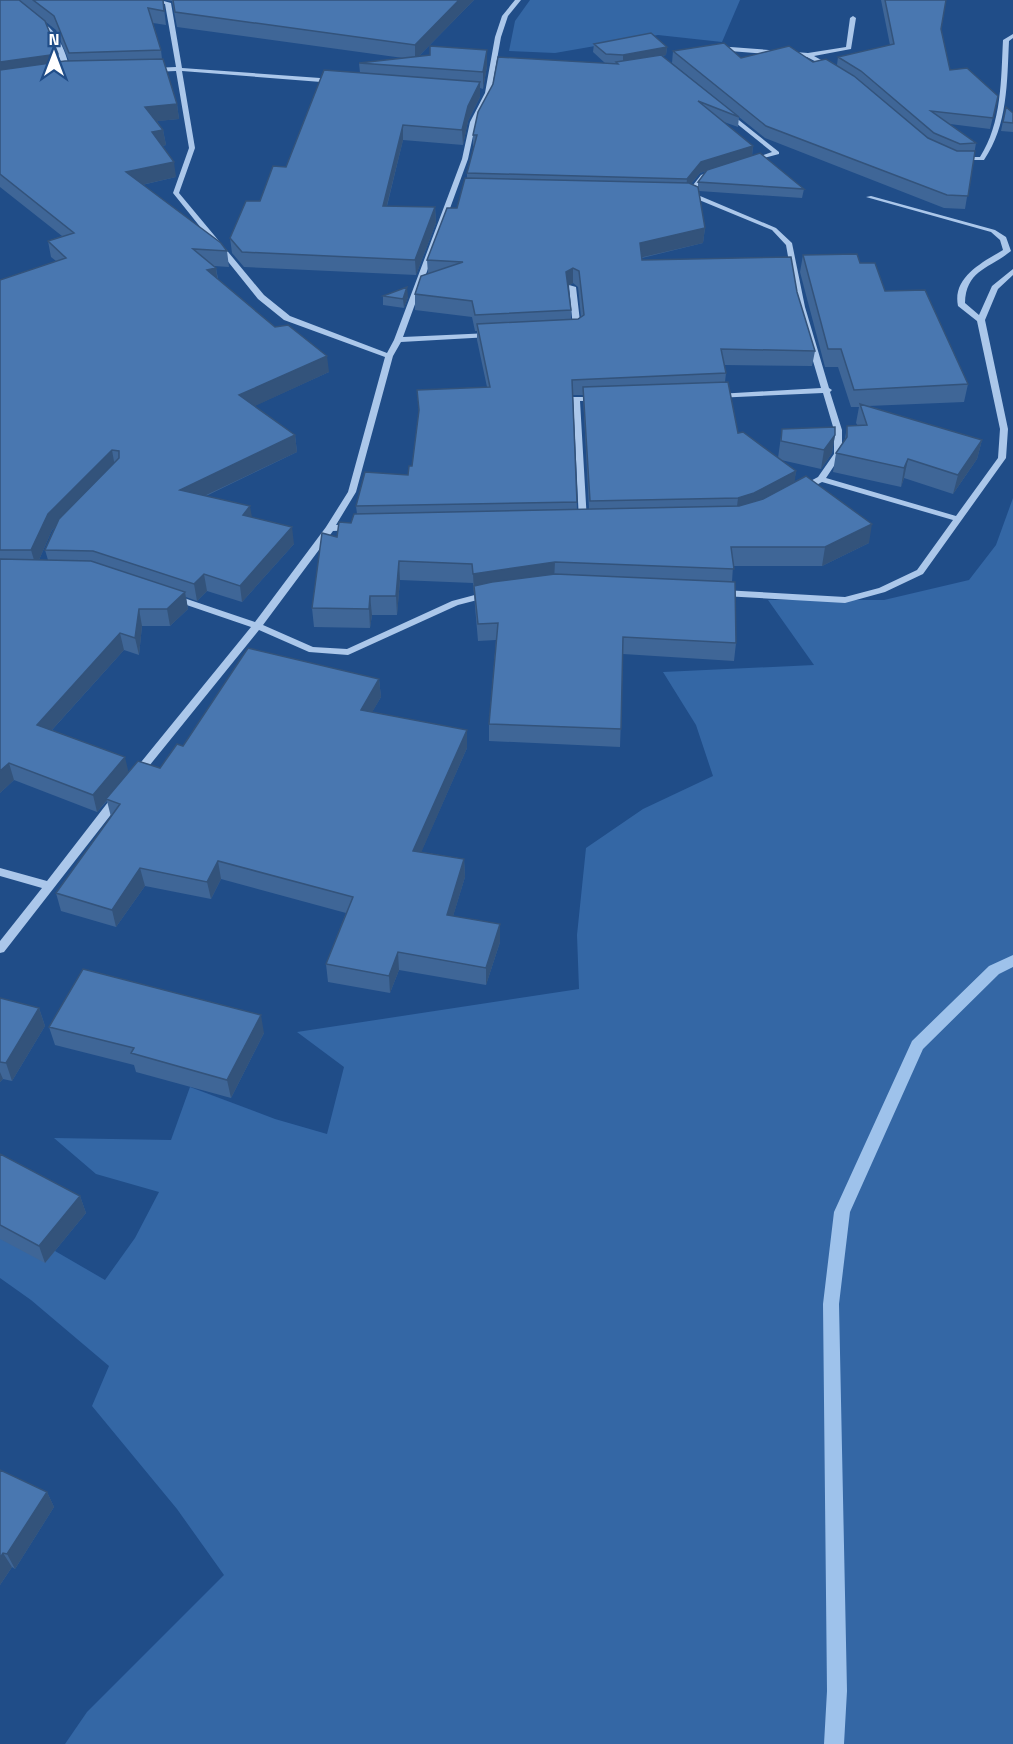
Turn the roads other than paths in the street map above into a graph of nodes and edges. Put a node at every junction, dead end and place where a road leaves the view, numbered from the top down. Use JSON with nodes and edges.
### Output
{"nodes":[{"id":1,"x":150,"y":0,"type":"edge"},
{"id":2,"x":518,"y":0,"type":"edge"},
{"id":3,"x":28,"y":14,"type":"edge"},
{"id":4,"x":853,"y":18,"type":"dead end"},
{"id":5,"x":1013,"y":36,"type":"edge"},
{"id":6,"x":710,"y":47,"type":"edge"},
{"id":7,"x":808,"y":55,"type":"junction"},
{"id":8,"x":495,"y":62,"type":"junction"},
{"id":9,"x":506,"y":62,"type":"edge"},
{"id":10,"x":177,"y":69,"type":"junction"},
{"id":11,"x":144,"y":70,"type":"edge"},
{"id":12,"x":68,"y":72,"type":"junction"},
{"id":13,"x":79,"y":72,"type":"edge"},
{"id":14,"x":840,"y":73,"type":"edge"},
{"id":15,"x":56,"y":74,"type":"edge"},
{"id":16,"x":344,"y":82,"type":"edge"},
{"id":17,"x":476,"y":92,"type":"edge"},
{"id":18,"x":488,"y":93,"type":"junction"},
{"id":19,"x":724,"y":111,"type":"edge"},
{"id":20,"x":947,"y":155,"type":"edge"},
{"id":21,"x":745,"y":163,"type":"edge"},
{"id":22,"x":714,"y":172,"type":"edge"},
{"id":23,"x":454,"y":188,"type":"junction"},
{"id":24,"x":465,"y":188,"type":"edge"},
{"id":25,"x":677,"y":194,"type":"edge"},
{"id":26,"x":688,"y":194,"type":"junction"},
{"id":27,"x":869,"y":196,"type":"dead end"},
{"id":28,"x":1013,"y":271,"type":"edge"},
{"id":29,"x":572,"y":287,"type":"edge"},
{"id":30,"x":981,"y":320,"type":"junction"},
{"id":31,"x":566,"y":330,"type":"edge"},
{"id":32,"x":494,"y":334,"type":"edge"},
{"id":33,"x":398,"y":340,"type":"junction"},
{"id":34,"x":389,"y":356,"type":"junction"},
{"id":35,"x":828,"y":390,"type":"junction"},
{"id":36,"x":703,"y":396,"type":"edge"},
{"id":37,"x":599,"y":399,"type":"edge"},
{"id":38,"x":821,"y":479,"type":"junction"},
{"id":39,"x":793,"y":494,"type":"edge"},
{"id":40,"x":957,"y":519,"type":"junction"},
{"id":41,"x":583,"y":521,"type":"junction"},
{"id":42,"x":595,"y":521,"type":"edge"},
{"id":43,"x":572,"y":522,"type":"edge"},
{"id":44,"x":364,"y":527,"type":"edge"},
{"id":45,"x":330,"y":528,"type":"junction"},
{"id":46,"x":715,"y":592,"type":"edge"},
{"id":47,"x":492,"y":594,"type":"edge"},
{"id":48,"x":167,"y":595,"type":"edge"},
{"id":49,"x":257,"y":626,"type":"junction"},
{"id":50,"x":130,"y":784,"type":"edge"},
{"id":51,"x":122,"y":793,"type":"edge"},
{"id":52,"x":0,"y":872,"type":"edge"},
{"id":53,"x":47,"y":885,"type":"junction"},
{"id":54,"x":0,"y":948,"type":"edge"}],
"edges":[{"from":1,"to":10,"type":"street"},
{"from":2,"to":8,"type":"street"},
{"from":3,"to":12,"type":"street"},
{"from":4,"to":7,"type":"street"},
{"from":5,"to":20,"type":"street"},
{"from":6,"to":7,"type":"street"},
{"from":7,"to":14,"type":"street"},
{"from":8,"to":9,"type":"street"},
{"from":8,"to":18,"type":"street"},
{"from":10,"to":11,"type":"street"},
{"from":10,"to":16,"type":"street"},
{"from":10,"to":34,"type":"street"},
{"from":12,"to":13,"type":"street"},
{"from":12,"to":15,"type":"street"},
{"from":17,"to":18,"type":"street"},
{"from":18,"to":23,"type":"street"},
{"from":19,"to":21,"type":"street"},
{"from":22,"to":26,"type":"street"},
{"from":23,"to":24,"type":"street"},
{"from":23,"to":33,"type":"street"},
{"from":25,"to":26,"type":"street"},
{"from":26,"to":35,"type":"street"},
{"from":27,"to":30,"type":"street"},
{"from":28,"to":30,"type":"street"},
{"from":29,"to":31,"type":"street"},
{"from":30,"to":40,"type":"street"},
{"from":32,"to":33,"type":"street"},
{"from":33,"to":34,"type":"street"},
{"from":34,"to":45,"type":"street"},
{"from":35,"to":36,"type":"street"},
{"from":35,"to":38,"type":"street"},
{"from":37,"to":41,"type":"street"},
{"from":38,"to":39,"type":"street"},
{"from":38,"to":40,"type":"street"},
{"from":40,"to":46,"type":"street"},
{"from":41,"to":42,"type":"street"},
{"from":41,"to":43,"type":"street"},
{"from":44,"to":45,"type":"street"},
{"from":45,"to":49,"type":"street"},
{"from":47,"to":49,"type":"street"},
{"from":48,"to":49,"type":"street"},
{"from":49,"to":50,"type":"street"},
{"from":51,"to":53,"type":"street"},
{"from":52,"to":53,"type":"street"},
{"from":53,"to":54,"type":"street"}]}
